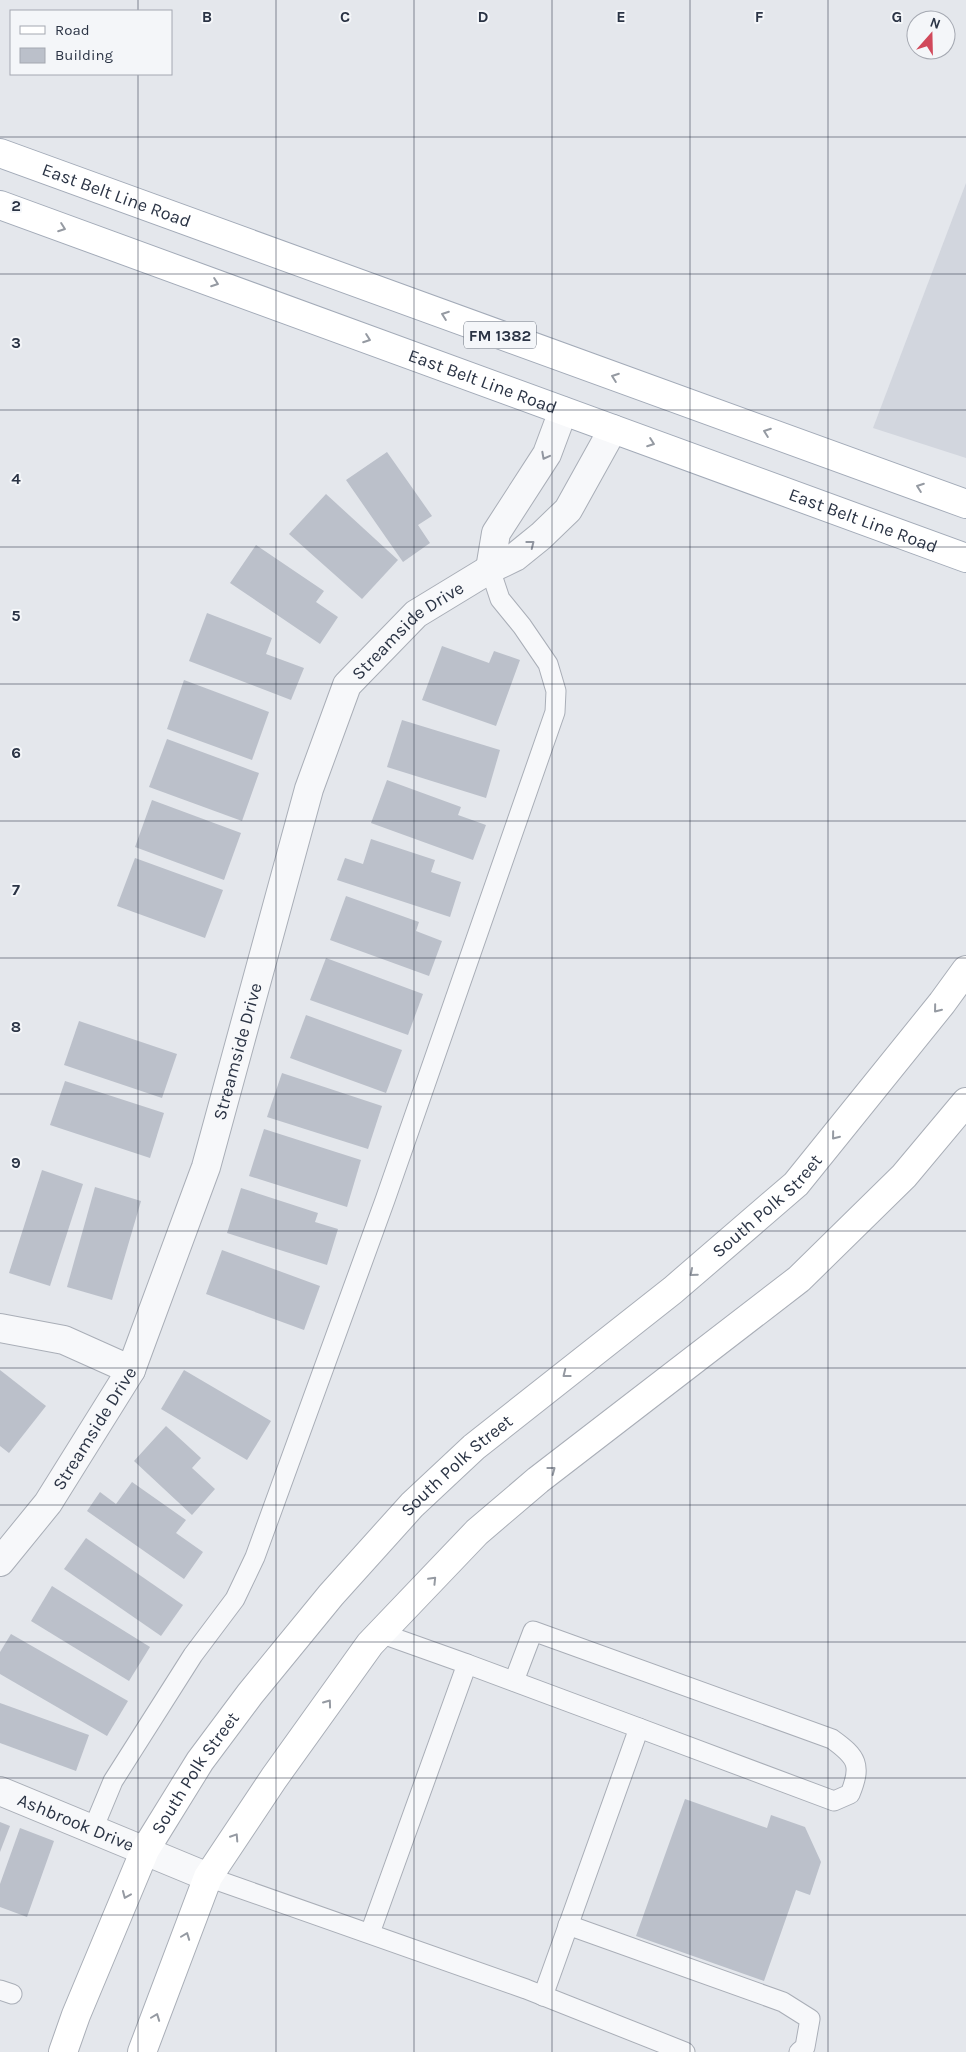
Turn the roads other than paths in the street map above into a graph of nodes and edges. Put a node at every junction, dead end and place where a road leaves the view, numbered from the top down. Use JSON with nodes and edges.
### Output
{"nodes":[{"id":1,"x":0,"y":153,"type":"edge"},
{"id":2,"x":0,"y":205,"type":"edge"},
{"id":3,"x":563,"y":411,"type":"junction"},
{"id":4,"x":613,"y":429,"type":"junction"},
{"id":5,"x":966,"y":504,"type":"edge"},
{"id":6,"x":966,"y":558,"type":"edge"},
{"id":7,"x":490,"y":569,"type":"junction"},
{"id":8,"x":966,"y":970,"type":"edge"},
{"id":9,"x":966,"y":1102,"type":"edge"},
{"id":10,"x":0,"y":1328,"type":"edge"},
{"id":11,"x":131,"y":1370,"type":"junction"},
{"id":12,"x":0,"y":1562,"type":"edge"},
{"id":13,"x":380,"y":1633,"type":"junction"},
{"id":14,"x":467,"y":1664,"type":"junction"},
{"id":15,"x":514,"y":1681,"type":"junction"},
{"id":16,"x":639,"y":1728,"type":"junction"},
{"id":17,"x":0,"y":1791,"type":"edge"},
{"id":18,"x":93,"y":1829,"type":"junction"},
{"id":19,"x":145,"y":1850,"type":"junction"},
{"id":20,"x":208,"y":1878,"type":"junction"},
{"id":21,"x":568,"y":1925,"type":"junction"},
{"id":22,"x":370,"y":1933,"type":"junction"},
{"id":23,"x":543,"y":1996,"type":"junction"},
{"id":24,"x":63,"y":2052,"type":"edge"},
{"id":25,"x":142,"y":2052,"type":"edge"},
{"id":26,"x":685,"y":2052,"type":"edge"},
{"id":27,"x":800,"y":2052,"type":"edge"}],
"edges":[{"from":5,"to":1,"type":"main road","name":"East Belt Line Road","number":"FM 1382","one_way":true},
{"from":2,"to":3,"type":"main road","name":"East Belt Line Road","number":"FM 1382","one_way":true},
{"from":3,"to":4,"type":"main road","name":"East Belt Line Road","number":"FM 1382"},
{"from":3,"to":7,"type":"street","one_way":true},
{"from":4,"to":6,"type":"main road","name":"East Belt Line Road","number":"FM 1382","one_way":true},
{"from":7,"to":4,"type":"street","name":"Streamside Drive","one_way":true},
{"from":7,"to":11,"type":"street","name":"Streamside Drive"},
{"from":7,"to":18,"type":"lane"},
{"from":8,"to":19,"type":"main road","name":"South Polk Street","one_way":true},
{"from":13,"to":9,"type":"main road","one_way":true},
{"from":10,"to":11,"type":"street"},
{"from":11,"to":12,"type":"street","name":"Streamside Drive"},
{"from":13,"to":14,"type":"lane"},
{"from":20,"to":13,"type":"main road","one_way":true},
{"from":14,"to":15,"type":"lane"},
{"from":14,"to":22,"type":"lane"},
{"from":15,"to":16,"type":"lane"},
{"from":15,"to":16,"type":"lane"},
{"from":16,"to":21,"type":"lane"},
{"from":17,"to":18,"type":"street","name":"Ashbrook Drive"},
{"from":18,"to":19,"type":"street","name":"Ashbrook Drive"},
{"from":19,"to":20,"type":"street","name":"Ashbrook Drive"},
{"from":19,"to":24,"type":"main road","name":"South Polk Street","one_way":true},
{"from":20,"to":22,"type":"lane"},
{"from":25,"to":20,"type":"main road","one_way":true},
{"from":21,"to":23,"type":"lane"},
{"from":21,"to":27,"type":"lane"},
{"from":22,"to":23,"type":"lane"},
{"from":23,"to":26,"type":"lane"}]}
